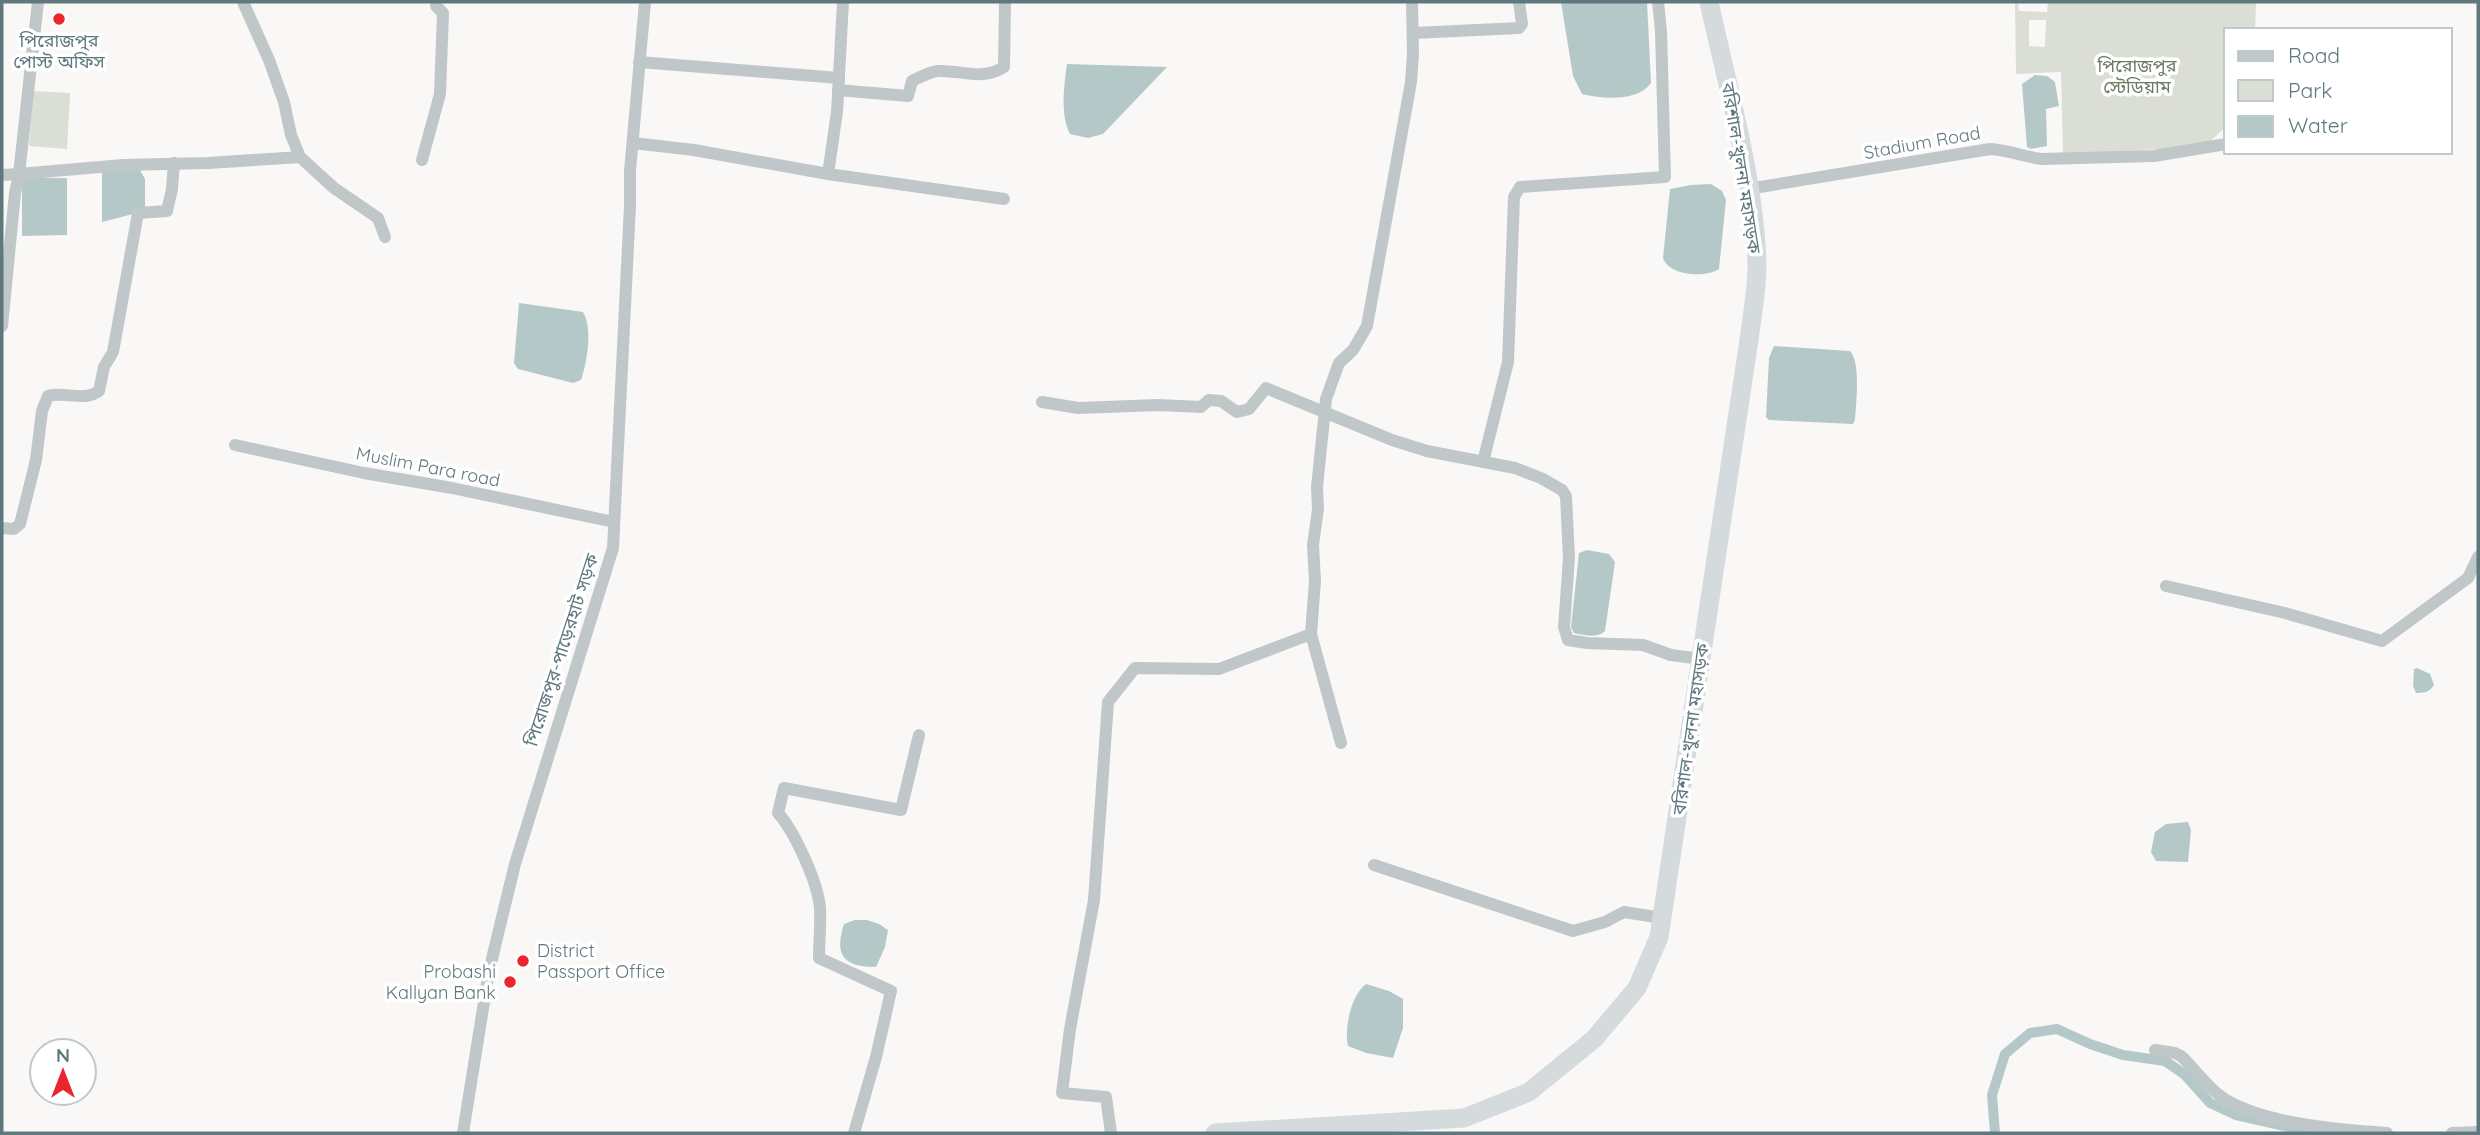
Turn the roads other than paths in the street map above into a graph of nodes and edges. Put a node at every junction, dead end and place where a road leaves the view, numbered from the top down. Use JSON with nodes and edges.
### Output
{"nodes":[{"id":1,"x":38,"y":2,"type":"edge"},
{"id":2,"x":243,"y":2,"type":"edge"},
{"id":3,"x":436,"y":2,"type":"edge"},
{"id":4,"x":645,"y":2,"type":"edge"},
{"id":5,"x":843,"y":2,"type":"edge"},
{"id":6,"x":1005,"y":2,"type":"edge"},
{"id":7,"x":1412,"y":2,"type":"edge"},
{"id":8,"x":1519,"y":2,"type":"edge"},
{"id":9,"x":1658,"y":2,"type":"edge"},
{"id":10,"x":1709,"y":2,"type":"edge"},
{"id":11,"x":1414,"y":33,"type":"junction"},
{"id":12,"x":639,"y":62,"type":"junction"},
{"id":13,"x":838,"y":84,"type":"junction"},
{"id":14,"x":633,"y":143,"type":"junction"},
{"id":15,"x":2224,"y":144,"type":"edge"},
{"id":16,"x":300,"y":157,"type":"junction"},
{"id":17,"x":422,"y":160,"type":"dead end"},
{"id":18,"x":174,"y":163,"type":"junction"},
{"id":19,"x":19,"y":174,"type":"junction"},
{"id":20,"x":828,"y":174,"type":"junction"},
{"id":21,"x":2,"y":175,"type":"edge"},
{"id":22,"x":1748,"y":190,"type":"junction"},
{"id":23,"x":1004,"y":199,"type":"dead end"},
{"id":24,"x":385,"y":237,"type":"dead end"},
{"id":25,"x":2,"y":326,"type":"edge"},
{"id":26,"x":1042,"y":402,"type":"dead end"},
{"id":27,"x":1322,"y":413,"type":"junction"},
{"id":28,"x":235,"y":445,"type":"dead end"},
{"id":29,"x":1483,"y":462,"type":"junction"},
{"id":30,"x":614,"y":522,"type":"junction"},
{"id":31,"x":2,"y":528,"type":"edge"},
{"id":32,"x":2478,"y":557,"type":"edge"},
{"id":33,"x":2166,"y":586,"type":"dead end"},
{"id":34,"x":1311,"y":634,"type":"junction"},
{"id":35,"x":1702,"y":659,"type":"junction"},
{"id":36,"x":919,"y":736,"type":"dead end"},
{"id":37,"x":1341,"y":743,"type":"dead end"},
{"id":38,"x":1374,"y":865,"type":"dead end"},
{"id":39,"x":1662,"y":918,"type":"junction"},
{"id":40,"x":2155,"y":1051,"type":"dead end"},
{"id":41,"x":1297,"y":1131,"type":"edge"},
{"id":42,"x":2478,"y":1132,"type":"edge"},
{"id":43,"x":463,"y":1133,"type":"edge"},
{"id":44,"x":854,"y":1133,"type":"edge"},
{"id":45,"x":1111,"y":1133,"type":"edge"},
{"id":46,"x":1215,"y":1133,"type":"edge"},
{"id":47,"x":2388,"y":1133,"type":"edge"},
{"id":48,"x":2452,"y":1133,"type":"edge"}],
"edges":[{"from":1,"to":19,"type":"street"},
{"from":2,"to":16,"type":"street"},
{"from":3,"to":17,"type":"street"},
{"from":4,"to":12,"type":"street","name":"পিরোজপুর-পাড়েরহাট সড়ক"},
{"from":5,"to":13,"type":"street"},
{"from":6,"to":13,"type":"street"},
{"from":7,"to":11,"type":"street"},
{"from":8,"to":11,"type":"street"},
{"from":9,"to":29,"type":"street"},
{"from":10,"to":22,"type":"highway","name":"বরিশাল-খুলনা মহাসড়ক"},
{"from":11,"to":27,"type":"street"},
{"from":12,"to":13,"type":"street"},
{"from":12,"to":14,"type":"street","name":"পিরোজপুর-পাড়েরহাট সড়ক"},
{"from":13,"to":20,"type":"street"},
{"from":14,"to":20,"type":"street"},
{"from":14,"to":30,"type":"street","name":"পিরোজপুর-পাড়েরহাট সড়ক"},
{"from":15,"to":22,"type":"street","name":"Stadium Road"},
{"from":16,"to":18,"type":"street"},
{"from":16,"to":24,"type":"street"},
{"from":18,"to":19,"type":"street"},
{"from":18,"to":31,"type":"street"},
{"from":19,"to":21,"type":"street"},
{"from":19,"to":25,"type":"street"},
{"from":20,"to":23,"type":"street"},
{"from":22,"to":35,"type":"highway","name":"বরিশাল-খুলনা মহাসড়ক"},
{"from":26,"to":27,"type":"street"},
{"from":27,"to":29,"type":"street"},
{"from":27,"to":34,"type":"street"},
{"from":28,"to":30,"type":"street","name":"Muslim Para road"},
{"from":29,"to":35,"type":"street"},
{"from":30,"to":43,"type":"street","name":"পিরোজপুর-পাড়েরহাট সড়ক"},
{"from":32,"to":33,"type":"street"},
{"from":34,"to":37,"type":"street"},
{"from":34,"to":45,"type":"street"},
{"from":35,"to":39,"type":"highway","name":"বরিশাল-খুলনা মহাসড়ক"},
{"from":36,"to":44,"type":"street"},
{"from":38,"to":39,"type":"street"},
{"from":39,"to":41,"type":"highway","name":"বরিশাল-খুলনা মহাসড়ক"},
{"from":40,"to":47,"type":"street"},
{"from":41,"to":46,"type":"highway","name":"বরিশাল-খুলনা মহাসড়ক"},
{"from":42,"to":48,"type":"street"}]}
